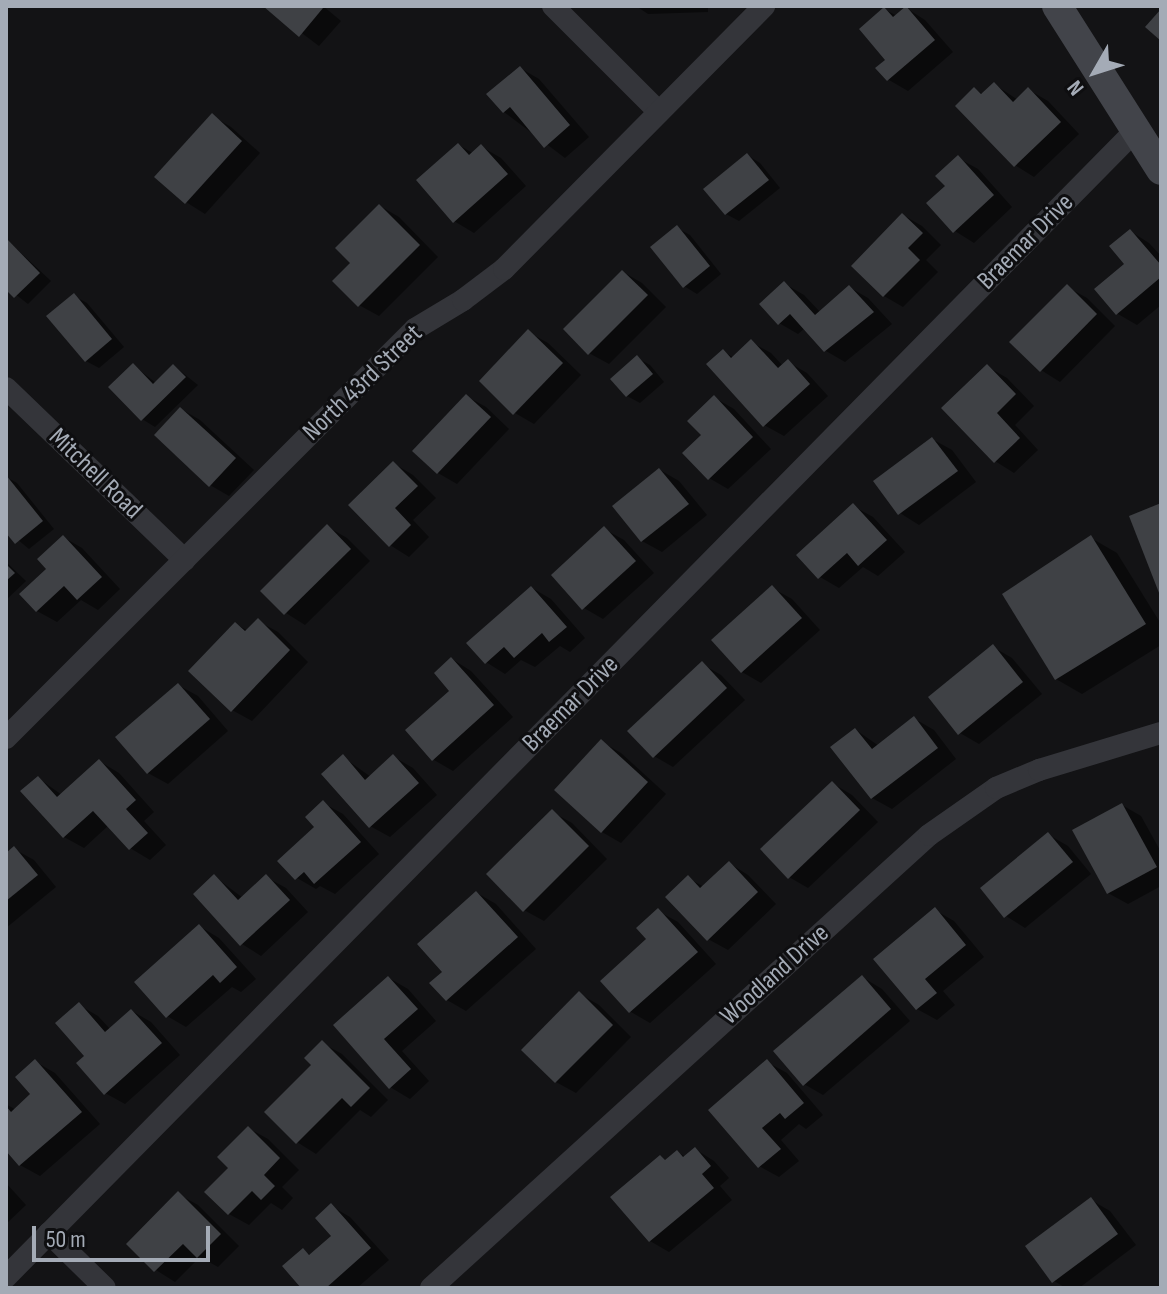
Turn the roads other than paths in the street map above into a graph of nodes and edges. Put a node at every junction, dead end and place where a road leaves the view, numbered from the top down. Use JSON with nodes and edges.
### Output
{"nodes":[{"id":1,"x":553,"y":6,"type":"edge"},
{"id":2,"x":764,"y":6,"type":"edge"},
{"id":3,"x":1057,"y":6,"type":"edge"},
{"id":4,"x":659,"y":112,"type":"junction"},
{"id":5,"x":1136,"y":130,"type":"junction"},
{"id":6,"x":1161,"y":170,"type":"edge"},
{"id":7,"x":6,"y":388,"type":"edge"},
{"id":8,"x":185,"y":560,"type":"junction"},
{"id":9,"x":1161,"y":733,"type":"edge"},
{"id":10,"x":6,"y":738,"type":"edge"},
{"id":11,"x":49,"y":1233,"type":"junction"},
{"id":12,"x":6,"y":1277,"type":"edge"},
{"id":13,"x":105,"y":1288,"type":"edge"},
{"id":14,"x":431,"y":1288,"type":"edge"}],
"edges":[{"from":1,"to":4,"type":"street"},
{"from":2,"to":4,"type":"street","name":"North 43rd Street"},
{"from":3,"to":5,"type":"main road"},
{"from":4,"to":8,"type":"street","name":"North 43rd Street"},
{"from":5,"to":6,"type":"main road"},
{"from":5,"to":11,"type":"street","name":"Braemar Drive"},
{"from":7,"to":8,"type":"street","name":"Mitchell Road"},
{"from":8,"to":10,"type":"street","name":"North 43rd Street"},
{"from":9,"to":14,"type":"street","name":"Woodland Drive"},
{"from":11,"to":12,"type":"street","name":"Braemar Drive"},
{"from":11,"to":13,"type":"street"}]}
